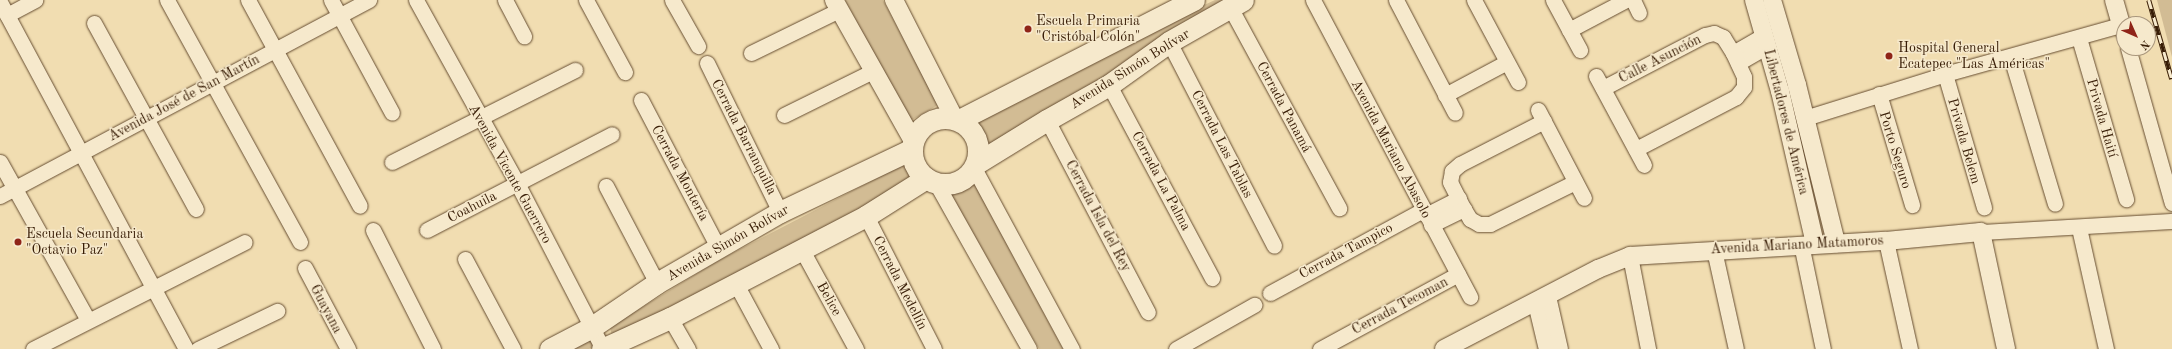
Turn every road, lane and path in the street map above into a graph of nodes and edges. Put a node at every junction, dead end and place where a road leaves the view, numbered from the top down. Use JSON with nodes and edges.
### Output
{"nodes":[{"id":1,"x":35,"y":0,"type":"edge"},
{"id":2,"x":167,"y":0,"type":"edge"},
{"id":3,"x":248,"y":0,"type":"edge"},
{"id":4,"x":331,"y":0,"type":"edge"},
{"id":5,"x":369,"y":0,"type":"edge"},
{"id":6,"x":416,"y":0,"type":"edge"},
{"id":7,"x":505,"y":0,"type":"edge"},
{"id":8,"x":586,"y":0,"type":"edge"},
{"id":9,"x":672,"y":0,"type":"edge"},
{"id":10,"x":894,"y":0,"type":"edge"},
{"id":11,"x":1194,"y":0,"type":"edge"},
{"id":12,"x":1313,"y":0,"type":"edge"},
{"id":13,"x":1396,"y":0,"type":"edge"},
{"id":14,"x":1474,"y":0,"type":"edge"},
{"id":15,"x":1553,"y":0,"type":"edge"},
{"id":16,"x":1626,"y":0,"type":"edge"},
{"id":17,"x":1754,"y":0,"type":"edge"},
{"id":18,"x":1772,"y":0,"type":"edge"},
{"id":19,"x":2114,"y":0,"type":"edge"},
{"id":20,"x":1236,"y":3,"type":"edge"},
{"id":21,"x":836,"y":5,"type":"edge"},
{"id":22,"x":3,"y":8,"type":"edge"},
{"id":23,"x":340,"y":15,"type":"junction"},
{"id":24,"x":2119,"y":16,"type":"edge"},
{"id":25,"x":94,"y":23,"type":"dead end"},
{"id":26,"x":1569,"y":30,"type":"junction"},
{"id":27,"x":2116,"y":31,"type":"edge"},
{"id":28,"x":524,"y":36,"type":"dead end"},
{"id":29,"x":2078,"y":38,"type":"junction"},
{"id":30,"x":1766,"y":40,"type":"junction"},
{"id":31,"x":1169,"y":42,"type":"junction"},
{"id":32,"x":698,"y":46,"type":"dead end"},
{"id":33,"x":275,"y":50,"type":"junction"},
{"id":34,"x":1580,"y":50,"type":"dead end"},
{"id":35,"x":751,"y":53,"type":"dead end"},
{"id":36,"x":2130,"y":56,"type":"edge"},
{"id":37,"x":2011,"y":57,"type":"junction"},
{"id":38,"x":1736,"y":58,"type":"junction"},
{"id":39,"x":1507,"y":62,"type":"junction"},
{"id":40,"x":707,"y":63,"type":"dead end"},
{"id":41,"x":575,"y":70,"type":"dead end"},
{"id":42,"x":873,"y":71,"type":"junction"},
{"id":43,"x":625,"y":72,"type":"dead end"},
{"id":44,"x":1945,"y":74,"type":"junction"},
{"id":45,"x":1518,"y":82,"type":"dead end"},
{"id":46,"x":212,"y":83,"type":"junction"},
{"id":47,"x":1109,"y":85,"type":"junction"},
{"id":48,"x":1879,"y":94,"type":"junction"},
{"id":49,"x":1445,"y":95,"type":"junction"},
{"id":50,"x":641,"y":100,"type":"dead end"},
{"id":51,"x":392,"y":113,"type":"dead end"},
{"id":52,"x":1455,"y":113,"type":"dead end"},
{"id":53,"x":784,"y":115,"type":"dead end"},
{"id":54,"x":480,"y":117,"type":"junction"},
{"id":55,"x":146,"y":118,"type":"junction"},
{"id":56,"x":1805,"y":118,"type":"junction"},
{"id":57,"x":957,"y":119,"type":"junction"},
{"id":58,"x":1047,"y":120,"type":"junction"},
{"id":59,"x":612,"y":134,"type":"dead end"},
{"id":60,"x":912,"y":145,"type":"junction"},
{"id":61,"x":1636,"y":149,"type":"junction"},
{"id":62,"x":80,"y":153,"type":"junction"},
{"id":63,"x":0,"y":162,"type":"edge"},
{"id":64,"x":392,"y":162,"type":"dead end"},
{"id":65,"x":976,"y":165,"type":"junction"},
{"id":66,"x":1644,"y":165,"type":"dead end"},
{"id":67,"x":931,"y":181,"type":"junction"},
{"id":68,"x":1575,"y":182,"type":"junction"},
{"id":69,"x":517,"y":183,"type":"junction"},
{"id":70,"x":606,"y":186,"type":"dead end"},
{"id":71,"x":14,"y":188,"type":"junction"},
{"id":72,"x":0,"y":196,"type":"edge"},
{"id":73,"x":1584,"y":198,"type":"dead end"},
{"id":74,"x":2126,"y":199,"type":"dead end"},
{"id":75,"x":1461,"y":203,"type":"junction"},
{"id":76,"x":2172,"y":203,"type":"edge"},
{"id":77,"x":2055,"y":204,"type":"dead end"},
{"id":78,"x":1912,"y":205,"type":"dead end"},
{"id":79,"x":360,"y":206,"type":"dead end"},
{"id":80,"x":1984,"y":207,"type":"dead end"},
{"id":81,"x":1339,"y":208,"type":"dead end"},
{"id":82,"x":196,"y":209,"type":"dead end"},
{"id":83,"x":780,"y":212,"type":"junction"},
{"id":84,"x":866,"y":216,"type":"junction"},
{"id":85,"x":1426,"y":217,"type":"junction"},
{"id":86,"x":2172,"y":221,"type":"edge"},
{"id":87,"x":2079,"y":228,"type":"junction"},
{"id":88,"x":373,"y":230,"type":"dead end"},
{"id":89,"x":427,"y":230,"type":"dead end"},
{"id":90,"x":1981,"y":232,"type":"junction"},
{"id":91,"x":1886,"y":240,"type":"junction"},
{"id":92,"x":246,"y":242,"type":"dead end"},
{"id":93,"x":300,"y":242,"type":"dead end"},
{"id":94,"x":1836,"y":243,"type":"junction"},
{"id":95,"x":1808,"y":244,"type":"junction"},
{"id":96,"x":1274,"y":245,"type":"dead end"},
{"id":97,"x":718,"y":247,"type":"junction"},
{"id":98,"x":802,"y":250,"type":"junction"},
{"id":99,"x":1714,"y":250,"type":"junction"},
{"id":100,"x":1630,"y":256,"type":"junction"},
{"id":101,"x":465,"y":259,"type":"dead end"},
{"id":102,"x":305,"y":268,"type":"dead end"},
{"id":103,"x":1458,"y":274,"type":"junction"},
{"id":104,"x":1212,"y":278,"type":"dead end"},
{"id":105,"x":657,"y":283,"type":"junction"},
{"id":106,"x":736,"y":284,"type":"junction"},
{"id":107,"x":153,"y":287,"type":"junction"},
{"id":108,"x":1270,"y":293,"type":"dead end"},
{"id":109,"x":1470,"y":297,"type":"dead end"},
{"id":110,"x":1541,"y":300,"type":"junction"},
{"id":111,"x":1254,"y":305,"type":"dead end"},
{"id":112,"x":277,"y":312,"type":"dead end"},
{"id":113,"x":1148,"y":312,"type":"dead end"},
{"id":114,"x":670,"y":318,"type":"junction"},
{"id":115,"x":88,"y":320,"type":"junction"},
{"id":116,"x":592,"y":327,"type":"junction"},
{"id":117,"x":33,"y":349,"type":"edge"},
{"id":118,"x":186,"y":349,"type":"edge"},
{"id":119,"x":198,"y":349,"type":"edge"},
{"id":120,"x":348,"y":349,"type":"edge"},
{"id":121,"x":433,"y":349,"type":"edge"},
{"id":122,"x":513,"y":349,"type":"edge"},
{"id":123,"x":550,"y":349,"type":"edge"},
{"id":124,"x":603,"y":349,"type":"edge"},
{"id":125,"x":688,"y":349,"type":"edge"},
{"id":126,"x":771,"y":349,"type":"edge"},
{"id":127,"x":856,"y":349,"type":"edge"},
{"id":128,"x":934,"y":349,"type":"edge"},
{"id":129,"x":1029,"y":349,"type":"edge"},
{"id":130,"x":1072,"y":349,"type":"edge"},
{"id":131,"x":1176,"y":349,"type":"edge"},
{"id":132,"x":1320,"y":349,"type":"edge"},
{"id":133,"x":1444,"y":349,"type":"edge"},
{"id":134,"x":1546,"y":349,"type":"edge"},
{"id":135,"x":1560,"y":349,"type":"edge"},
{"id":136,"x":1648,"y":349,"type":"edge"},
{"id":137,"x":1736,"y":349,"type":"edge"},
{"id":138,"x":1824,"y":349,"type":"edge"},
{"id":139,"x":1910,"y":349,"type":"edge"},
{"id":140,"x":2006,"y":349,"type":"edge"},
{"id":141,"x":2106,"y":349,"type":"edge"}],
"edges":[{"from":1,"to":22,"type":"street"},
{"from":2,"to":46,"type":"street"},
{"from":3,"to":33,"type":"street"},
{"from":4,"to":23,"type":"street"},
{"from":5,"to":23,"type":"street","name":"Avenida José de San Martín"},
{"from":6,"to":54,"type":"street","name":"Avenida Vicente Guerrero"},
{"from":7,"to":28,"type":"street"},
{"from":8,"to":43,"type":"street"},
{"from":9,"to":32,"type":"street"},
{"from":10,"to":57,"type":"street"},
{"from":11,"to":57,"type":"main road","name":"Avenida Simón Bolívar"},
{"from":12,"to":85,"type":"street","name":"Avenida Mariano Abasolo"},
{"from":13,"to":49,"type":"street"},
{"from":14,"to":39,"type":"street"},
{"from":15,"to":26,"type":"street"},
{"from":16,"to":26,"type":"street"},
{"from":17,"to":30,"type":"street","name":"Libertadores de América"},
{"from":18,"to":56,"type":"street","name":"Libertadores de América"},
{"from":19,"to":24,"type":"street"},
{"from":20,"to":31,"type":"main road","name":"Avenida Simón Bolívar"},
{"from":20,"to":81,"type":"street","name":"Cerrada Panamá"},
{"from":21,"to":35,"type":"street"},
{"from":21,"to":42,"type":"street"},
{"from":22,"to":62,"type":"street"},
{"from":23,"to":33,"type":"street","name":"Avenida José de San Martín"},
{"from":23,"to":51,"type":"street"},
{"from":25,"to":55,"type":"street"},
{"from":26,"to":34,"type":"street"},
{"from":27,"to":29,"type":"street"},
{"from":29,"to":37,"type":"street"},
{"from":29,"to":74,"type":"street","name":"Privada Haití"},
{"from":30,"to":38,"type":"street"},
{"from":30,"to":95,"type":"street","name":"Libertadores de América"},
{"from":31,"to":47,"type":"main road","name":"Avenida Simón Bolívar"},
{"from":31,"to":96,"type":"street","name":"Cerrada Las Tablas"},
{"from":33,"to":46,"type":"street","name":"Avenida José de San Martín"},
{"from":33,"to":79,"type":"street"},
{"from":36,"to":76,"type":"street"},
{"from":37,"to":44,"type":"street"},
{"from":37,"to":77,"type":"street"},
{"from":38,"to":61,"type":"street","name":"Calle Asunción"},
{"from":38,"to":61,"type":"street","name":"Calle Asunción"},
{"from":39,"to":45,"type":"street"},
{"from":39,"to":49,"type":"street"},
{"from":40,"to":83,"type":"street","name":"Cerrada Barranquilla"},
{"from":41,"to":54,"type":"street"},
{"from":42,"to":53,"type":"street"},
{"from":42,"to":60,"type":"street"},
{"from":44,"to":48,"type":"street"},
{"from":44,"to":80,"type":"street","name":"Privada Belem"},
{"from":46,"to":55,"type":"street","name":"Avenida José de San Martín"},
{"from":46,"to":93,"type":"street"},
{"from":47,"to":58,"type":"main road","name":"Avenida Simón Bolívar"},
{"from":47,"to":104,"type":"street","name":"Cerrada La Palma"},
{"from":48,"to":56,"type":"street"},
{"from":48,"to":78,"type":"street","name":"Porto Seguro"},
{"from":49,"to":52,"type":"street"},
{"from":50,"to":97,"type":"street","name":"Cerrada Montería"},
{"from":54,"to":64,"type":"street"},
{"from":54,"to":69,"type":"street","name":"Avenida Vicente Guerrero"},
{"from":55,"to":62,"type":"street","name":"Avenida José de San Martín"},
{"from":55,"to":82,"type":"street"},
{"from":56,"to":94,"type":"street","name":"Libertadores de América"},
{"from":57,"to":60,"type":"main road"},
{"from":57,"to":65,"type":"main road"},
{"from":58,"to":65,"type":"main road","name":"Avenida Simón Bolívar"},
{"from":58,"to":113,"type":"street","name":"Cerrada Isla del Rey"},
{"from":59,"to":69,"type":"street","name":"Coahuila"},
{"from":60,"to":67,"type":"main road"},
{"from":60,"to":83,"type":"main road","name":"Avenida Simón Bolívar"},
{"from":61,"to":66,"type":"street","name":"Calle Asunción"},
{"from":62,"to":71,"type":"street","name":"Avenida José de San Martín"},
{"from":62,"to":107,"type":"street"},
{"from":63,"to":71,"type":"street"},
{"from":65,"to":67,"type":"main road"},
{"from":65,"to":130,"type":"street"},
{"from":67,"to":84,"type":"main road"},
{"from":67,"to":129,"type":"street"},
{"from":68,"to":73,"type":"street"},
{"from":68,"to":75,"type":"street"},
{"from":68,"to":75,"type":"street"},
{"from":69,"to":89,"type":"street","name":"Coahuila"},
{"from":69,"to":116,"type":"street","name":"Avenida Vicente Guerrero"},
{"from":70,"to":105,"type":"street"},
{"from":71,"to":72,"type":"street","name":"Avenida José de San Martín"},
{"from":71,"to":115,"type":"street"},
{"from":75,"to":85,"type":"street","name":"Cerrada Tampico"},
{"from":83,"to":97,"type":"main road","name":"Avenida Simón Bolívar"},
{"from":84,"to":98,"type":"main road"},
{"from":84,"to":128,"type":"street","name":"Cerrada Medellín"},
{"from":85,"to":103,"type":"street","name":"Avenida Mariano Abasolo"},
{"from":85,"to":108,"type":"street","name":"Cerrada Tampico"},
{"from":86,"to":87,"type":"street","name":"Avenida Mariano Matamoros"},
{"from":87,"to":90,"type":"street","name":"Avenida Mariano Matamoros"},
{"from":87,"to":141,"type":"street"},
{"from":88,"to":121,"type":"street"},
{"from":90,"to":91,"type":"street","name":"Avenida Mariano Matamoros"},
{"from":90,"to":140,"type":"street"},
{"from":91,"to":94,"type":"street","name":"Avenida Mariano Matamoros"},
{"from":91,"to":139,"type":"street"},
{"from":92,"to":107,"type":"street"},
{"from":94,"to":95,"type":"street","name":"Avenida Mariano Matamoros"},
{"from":95,"to":99,"type":"street","name":"Avenida Mariano Matamoros"},
{"from":95,"to":138,"type":"street"},
{"from":97,"to":105,"type":"main road","name":"Avenida Simón Bolívar"},
{"from":98,"to":106,"type":"main road"},
{"from":98,"to":127,"type":"street","name":"Belice"},
{"from":99,"to":100,"type":"street","name":"Avenida Mariano Matamoros"},
{"from":99,"to":137,"type":"street"},
{"from":100,"to":110,"type":"street","name":"Avenida Mariano Matamoros"},
{"from":100,"to":136,"type":"street"},
{"from":101,"to":122,"type":"street"},
{"from":102,"to":120,"type":"street","name":"Guayana"},
{"from":103,"to":109,"type":"street","name":"Avenida Mariano Abasolo"},
{"from":103,"to":132,"type":"street","name":"Cerrada Tecoman"},
{"from":105,"to":116,"type":"main road","name":"Avenida Simón Bolívar"},
{"from":106,"to":114,"type":"main road"},
{"from":106,"to":126,"type":"street"},
{"from":107,"to":115,"type":"street"},
{"from":107,"to":118,"type":"street"},
{"from":110,"to":133,"type":"street","name":"Avenida Mariano Matamoros"},
{"from":110,"to":134,"type":"street"},
{"from":110,"to":135,"type":"street"},
{"from":111,"to":131,"type":"street"},
{"from":112,"to":119,"type":"street"},
{"from":114,"to":124,"type":"main road"},
{"from":114,"to":125,"type":"street"},
{"from":115,"to":117,"type":"street"},
{"from":116,"to":123,"type":"main road","name":"Avenida Simón Bolívar"},
{"from":116,"to":124,"type":"street","name":"Avenida Vicente Guerrero"}]}
